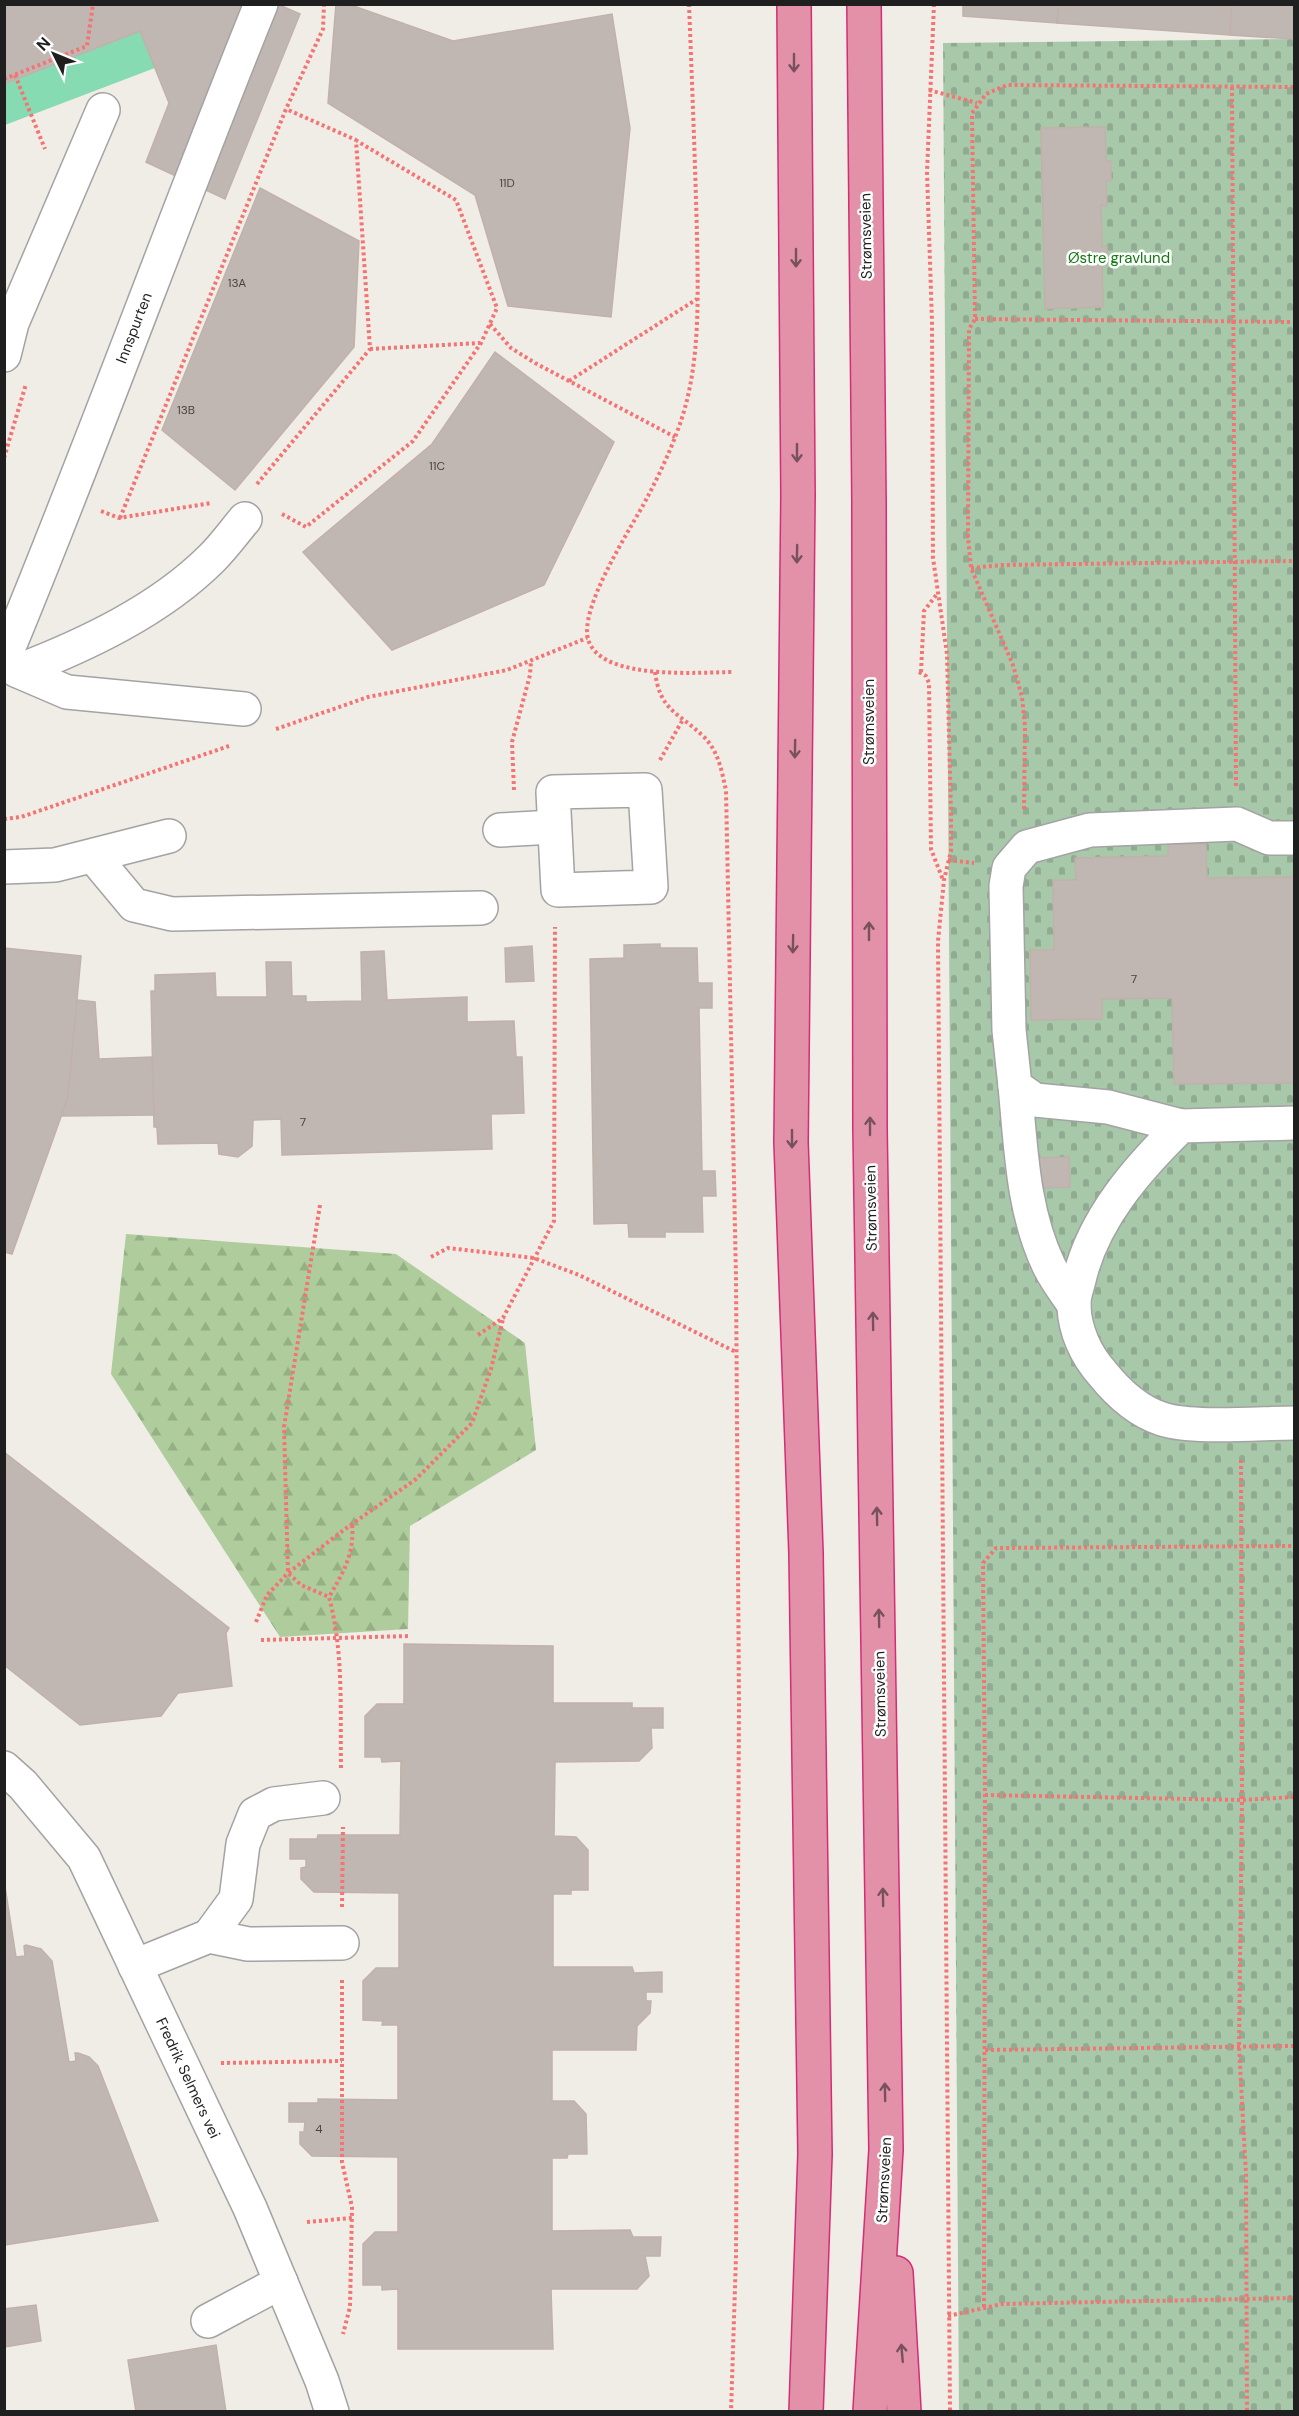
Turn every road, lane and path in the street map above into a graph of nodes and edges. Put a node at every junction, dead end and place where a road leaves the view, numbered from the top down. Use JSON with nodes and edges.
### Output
{"nodes":[{"id":1,"x":93,"y":4,"type":"edge"},
{"id":2,"x":261,"y":4,"type":"edge"},
{"id":3,"x":324,"y":4,"type":"edge"},
{"id":4,"x":689,"y":4,"type":"edge"},
{"id":5,"x":794,"y":4,"type":"edge"},
{"id":6,"x":864,"y":4,"type":"edge"},
{"id":7,"x":934,"y":4,"type":"edge"},
{"id":8,"x":15,"y":75,"type":"junction"},
{"id":9,"x":4,"y":79,"type":"edge"},
{"id":10,"x":1232,"y":87,"type":"junction"},
{"id":11,"x":1294,"y":87,"type":"edge"},
{"id":12,"x":929,"y":90,"type":"junction"},
{"id":13,"x":977,"y":103,"type":"junction"},
{"id":14,"x":286,"y":109,"type":"junction"},
{"id":15,"x":103,"y":111,"type":"dead end"},
{"id":16,"x":357,"y":140,"type":"junction"},
{"id":17,"x":48,"y":155,"type":"dead end"},
{"id":18,"x":697,"y":298,"type":"junction"},
{"id":19,"x":975,"y":320,"type":"junction"},
{"id":20,"x":1294,"y":322,"type":"edge"},
{"id":21,"x":1232,"y":323,"type":"junction"},
{"id":22,"x":490,"y":324,"type":"junction"},
{"id":23,"x":481,"y":343,"type":"junction"},
{"id":24,"x":370,"y":349,"type":"junction"},
{"id":25,"x":4,"y":355,"type":"edge"},
{"id":26,"x":569,"y":381,"type":"junction"},
{"id":27,"x":675,"y":437,"type":"junction"},
{"id":28,"x":255,"y":487,"type":"dead end"},
{"id":29,"x":70,"y":498,"type":"junction"},
{"id":30,"x":212,"y":502,"type":"dead end"},
{"id":31,"x":276,"y":512,"type":"dead end"},
{"id":32,"x":119,"y":518,"type":"junction"},
{"id":33,"x":245,"y":519,"type":"dead end"},
{"id":34,"x":1294,"y":561,"type":"edge"},
{"id":35,"x":1236,"y":562,"type":"junction"},
{"id":36,"x":971,"y":568,"type":"junction"},
{"id":37,"x":937,"y":594,"type":"junction"},
{"id":38,"x":587,"y":638,"type":"junction"},
{"id":39,"x":531,"y":661,"type":"junction"},
{"id":40,"x":9,"y":662,"type":"edge"},
{"id":41,"x":656,"y":672,"type":"junction"},
{"id":42,"x":734,"y":672,"type":"dead end"},
{"id":43,"x":244,"y":709,"type":"dead end"},
{"id":44,"x":682,"y":721,"type":"junction"},
{"id":45,"x":273,"y":730,"type":"dead end"},
{"id":46,"x":239,"y":742,"type":"dead end"},
{"id":47,"x":645,"y":790,"type":"junction"},
{"id":48,"x":4,"y":819,"type":"edge"},
{"id":49,"x":1237,"y":824,"type":"junction"},
{"id":50,"x":554,"y":827,"type":"junction"},
{"id":51,"x":506,"y":830,"type":"joint"},
{"id":52,"x":169,"y":836,"type":"dead end"},
{"id":53,"x":1294,"y":838,"type":"edge"},
{"id":54,"x":1027,"y":847,"type":"junction"},
{"id":55,"x":94,"y":857,"type":"junction"},
{"id":56,"x":4,"y":867,"type":"edge"},
{"id":57,"x":944,"y":880,"type":"junction"},
{"id":58,"x":558,"y":890,"type":"junction"},
{"id":59,"x":481,"y":908,"type":"dead end"},
{"id":60,"x":1015,"y":1086,"type":"junction"},
{"id":61,"x":1294,"y":1123,"type":"edge"},
{"id":62,"x":1181,"y":1126,"type":"junction"},
{"id":63,"x":320,"y":1205,"type":"dead end"},
{"id":64,"x":431,"y":1257,"type":"dead end"},
{"id":65,"x":534,"y":1258,"type":"junction"},
{"id":66,"x":1074,"y":1305,"type":"junction"},
{"id":67,"x":503,"y":1318,"type":"junction"},
{"id":68,"x":478,"y":1335,"type":"dead end"},
{"id":69,"x":737,"y":1352,"type":"junction"},
{"id":70,"x":1241,"y":1423,"type":"junction"},
{"id":71,"x":1294,"y":1423,"type":"edge"},
{"id":72,"x":351,"y":1524,"type":"junction"},
{"id":73,"x":1242,"y":1546,"type":"junction"},
{"id":74,"x":1294,"y":1546,"type":"edge"},
{"id":75,"x":288,"y":1573,"type":"junction"},
{"id":76,"x":329,"y":1597,"type":"junction"},
{"id":77,"x":256,"y":1622,"type":"dead end"},
{"id":78,"x":410,"y":1636,"type":"dead end"},
{"id":79,"x":338,"y":1638,"type":"junction"},
{"id":80,"x":261,"y":1640,"type":"dead end"},
{"id":81,"x":4,"y":1768,"type":"edge"},
{"id":82,"x":332,"y":1795,"type":"junction"},
{"id":83,"x":986,"y":1795,"type":"junction"},
{"id":84,"x":1294,"y":1797,"type":"edge"},
{"id":85,"x":1242,"y":1800,"type":"junction"},
{"id":86,"x":209,"y":1936,"type":"junction"},
{"id":87,"x":342,"y":1943,"type":"junction"},
{"id":88,"x":135,"y":1966,"type":"junction"},
{"id":89,"x":1239,"y":2046,"type":"junction"},
{"id":90,"x":1294,"y":2046,"type":"edge"},
{"id":91,"x":985,"y":2050,"type":"junction"},
{"id":92,"x":342,"y":2061,"type":"junction"},
{"id":93,"x":211,"y":2063,"type":"dead end"},
{"id":94,"x":886,"y":2150,"type":"junction"},
{"id":95,"x":352,"y":2218,"type":"junction"},
{"id":96,"x":307,"y":2222,"type":"dead end"},
{"id":97,"x":281,"y":2282,"type":"junction"},
{"id":98,"x":1246,"y":2297,"type":"junction"},
{"id":99,"x":1294,"y":2298,"type":"edge"},
{"id":100,"x":984,"y":2307,"type":"junction"},
{"id":101,"x":948,"y":2316,"type":"junction"},
{"id":102,"x":208,"y":2322,"type":"dead end"},
{"id":103,"x":342,"y":2338,"type":"dead end"},
{"id":104,"x":332,"y":2412,"type":"edge"},
{"id":105,"x":731,"y":2412,"type":"edge"},
{"id":106,"x":806,"y":2412,"type":"edge"},
{"id":107,"x":870,"y":2412,"type":"edge"},
{"id":108,"x":904,"y":2412,"type":"edge"},
{"id":109,"x":950,"y":2412,"type":"edge"},
{"id":110,"x":1247,"y":2412,"type":"edge"}],
"edges":[{"from":1,"to":8,"type":"path"},
{"from":2,"to":29,"type":"street","name":"Innspurten"},
{"from":3,"to":14,"type":"path"},
{"from":4,"to":18,"type":"path"},
{"from":5,"to":106,"type":"highway","one_way":true},
{"from":94,"to":6,"type":"highway","name":"Strømsveien","one_way":true},
{"from":7,"to":12,"type":"path"},
{"from":8,"to":9,"type":"path"},
{"from":8,"to":17,"type":"path"},
{"from":10,"to":11,"type":"path"},
{"from":10,"to":13,"type":"path"},
{"from":10,"to":21,"type":"path"},
{"from":12,"to":13,"type":"path"},
{"from":12,"to":37,"type":"path"},
{"from":13,"to":19,"type":"path"},
{"from":14,"to":16,"type":"path"},
{"from":14,"to":32,"type":"path"},
{"from":15,"to":25,"type":"street"},
{"from":16,"to":22,"type":"path"},
{"from":16,"to":24,"type":"path"},
{"from":18,"to":26,"type":"path"},
{"from":18,"to":27,"type":"path"},
{"from":19,"to":21,"type":"path"},
{"from":19,"to":36,"type":"path"},
{"from":20,"to":21,"type":"path"},
{"from":21,"to":35,"type":"path"},
{"from":22,"to":23,"type":"path"},
{"from":22,"to":26,"type":"path"},
{"from":23,"to":24,"type":"path"},
{"from":23,"to":31,"type":"path"},
{"from":24,"to":28,"type":"path"},
{"from":26,"to":27,"type":"path"},
{"from":27,"to":38,"type":"path"},
{"from":29,"to":32,"type":"path"},
{"from":29,"to":40,"type":"street","name":"Innspurten"},
{"from":30,"to":32,"type":"path"},
{"from":33,"to":40,"type":"street"},
{"from":34,"to":35,"type":"path"},
{"from":35,"to":36,"type":"path"},
{"from":35,"to":49,"type":"path"},
{"from":36,"to":54,"type":"path"},
{"from":37,"to":57,"type":"path"},
{"from":37,"to":57,"type":"path"},
{"from":38,"to":39,"type":"path"},
{"from":38,"to":41,"type":"path"},
{"from":39,"to":45,"type":"path"},
{"from":39,"to":51,"type":"path"},
{"from":40,"to":43,"type":"street"},
{"from":41,"to":42,"type":"path"},
{"from":41,"to":44,"type":"path"},
{"from":44,"to":47,"type":"path"},
{"from":44,"to":69,"type":"path"},
{"from":46,"to":48,"type":"path"},
{"from":47,"to":50,"type":"street"},
{"from":47,"to":58,"type":"street"},
{"from":49,"to":53,"type":"street"},
{"from":49,"to":54,"type":"street"},
{"from":50,"to":51,"type":"street"},
{"from":50,"to":58,"type":"street"},
{"from":52,"to":55,"type":"street"},
{"from":54,"to":60,"type":"street"},
{"from":55,"to":56,"type":"street"},
{"from":55,"to":59,"type":"street"},
{"from":57,"to":101,"type":"path"},
{"from":58,"to":65,"type":"path"},
{"from":60,"to":62,"type":"street"},
{"from":60,"to":66,"type":"street"},
{"from":61,"to":62,"type":"street"},
{"from":62,"to":66,"type":"street"},
{"from":63,"to":75,"type":"path"},
{"from":64,"to":65,"type":"path"},
{"from":65,"to":67,"type":"path"},
{"from":65,"to":69,"type":"path"},
{"from":66,"to":70,"type":"street"},
{"from":67,"to":68,"type":"path"},
{"from":67,"to":72,"type":"path"},
{"from":69,"to":105,"type":"path"},
{"from":70,"to":71,"type":"street"},
{"from":70,"to":73,"type":"path"},
{"from":72,"to":75,"type":"path"},
{"from":72,"to":76,"type":"path"},
{"from":73,"to":74,"type":"path"},
{"from":73,"to":83,"type":"path"},
{"from":73,"to":85,"type":"path"},
{"from":75,"to":76,"type":"path"},
{"from":75,"to":77,"type":"path"},
{"from":76,"to":79,"type":"path"},
{"from":78,"to":79,"type":"path"},
{"from":79,"to":80,"type":"path"},
{"from":79,"to":82,"type":"path"},
{"from":81,"to":88,"type":"street","name":"Fredrik Selmers vei"},
{"from":82,"to":86,"type":"street"},
{"from":82,"to":87,"type":"path"},
{"from":83,"to":85,"type":"path"},
{"from":83,"to":91,"type":"path"},
{"from":84,"to":85,"type":"path"},
{"from":85,"to":89,"type":"path"},
{"from":86,"to":87,"type":"street"},
{"from":86,"to":88,"type":"street"},
{"from":87,"to":92,"type":"path"},
{"from":88,"to":97,"type":"street","name":"Fredrik Selmers vei"},
{"from":89,"to":90,"type":"path"},
{"from":89,"to":91,"type":"path"},
{"from":89,"to":98,"type":"path"},
{"from":91,"to":100,"type":"path"},
{"from":92,"to":93,"type":"path"},
{"from":92,"to":95,"type":"path"},
{"from":94,"to":107,"type":"highway","name":"Strømsveien"},
{"from":108,"to":94,"type":"highway","one_way":true},
{"from":95,"to":96,"type":"path"},
{"from":95,"to":103,"type":"path"},
{"from":97,"to":102,"type":"street"},
{"from":97,"to":104,"type":"street","name":"Fredrik Selmers vei"},
{"from":98,"to":99,"type":"path"},
{"from":98,"to":100,"type":"path"},
{"from":98,"to":110,"type":"path"},
{"from":100,"to":101,"type":"path"},
{"from":101,"to":109,"type":"path"}]}
